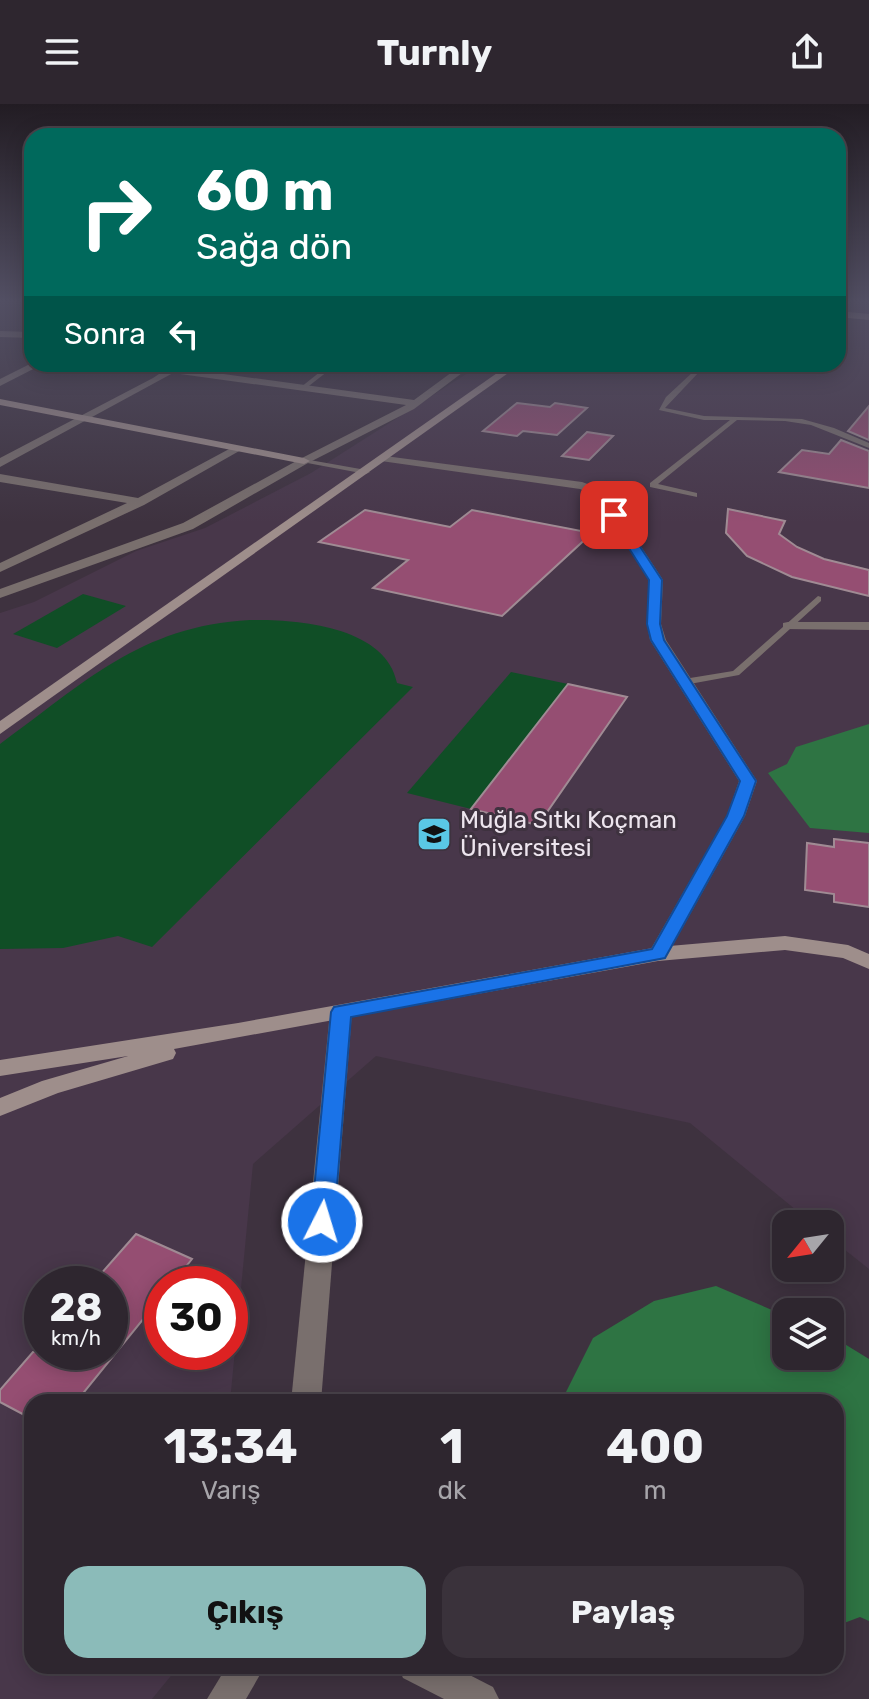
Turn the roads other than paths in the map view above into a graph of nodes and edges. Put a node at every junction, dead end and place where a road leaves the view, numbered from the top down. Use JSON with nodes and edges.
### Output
{"nodes":[{"id":1,"x":161,"y":374,"type":"edge"},
{"id":2,"x":220,"y":374,"type":"edge"},
{"id":3,"x":321,"y":374,"type":"edge"},
{"id":4,"x":455,"y":374,"type":"edge"},
{"id":5,"x":502,"y":374,"type":"edge"},
{"id":6,"x":695,"y":374,"type":"edge"},
{"id":7,"x":303,"y":388,"type":"junction"},
{"id":8,"x":0,"y":402,"type":"edge"},
{"id":9,"x":416,"y":403,"type":"junction"},
{"id":10,"x":83,"y":417,"type":"junction"},
{"id":11,"x":736,"y":418,"type":"junction"},
{"id":12,"x":869,"y":446,"type":"edge"},
{"id":13,"x":235,"y":450,"type":"junction"},
{"id":14,"x":385,"y":459,"type":"junction"},
{"id":15,"x":304,"y":461,"type":"junction"},
{"id":16,"x":0,"y":463,"type":"edge"},
{"id":17,"x":366,"y":472,"type":"junction"},
{"id":18,"x":0,"y":478,"type":"edge"},
{"id":19,"x":694,"y":495,"type":"dead end"},
{"id":20,"x":140,"y":502,"type":"junction"},
{"id":21,"x":0,"y":568,"type":"edge"},
{"id":22,"x":0,"y":594,"type":"edge"},
{"id":23,"x":818,"y":599,"type":"dead end"},
{"id":24,"x":788,"y":626,"type":"junction"},
{"id":25,"x":869,"y":626,"type":"edge"},
{"id":26,"x":684,"y":682,"type":"junction"},
{"id":27,"x":0,"y":729,"type":"edge"},
{"id":28,"x":658,"y":954,"type":"junction"},
{"id":29,"x":869,"y":962,"type":"edge"},
{"id":30,"x":341,"y":1012,"type":"junction"},
{"id":31,"x":238,"y":1031,"type":"junction"},
{"id":32,"x":0,"y":1068,"type":"edge"},
{"id":33,"x":0,"y":1107,"type":"edge"},
{"id":34,"x":307,"y":1394,"type":"edge"},
{"id":35,"x":242,"y":1674,"type":"edge"},
{"id":36,"x":431,"y":1674,"type":"edge"},
{"id":37,"x":225,"y":1699,"type":"edge"},
{"id":38,"x":481,"y":1699,"type":"edge"}],
"edges":[{"from":1,"to":10,"type":"street"},
{"from":2,"to":7,"type":"street"},
{"from":3,"to":7,"type":"lane"},
{"from":4,"to":9,"type":"street"},
{"from":5,"to":14,"type":"street"},
{"from":6,"to":11,"type":"lane"},
{"from":7,"to":9,"type":"street"},
{"from":8,"to":10,"type":"street"},
{"from":9,"to":15,"type":"street"},
{"from":10,"to":13,"type":"street"},
{"from":10,"to":16,"type":"street"},
{"from":11,"to":12,"type":"lane"},
{"from":11,"to":19,"type":"lane"},
{"from":13,"to":15,"type":"street"},
{"from":13,"to":20,"type":"street"},
{"from":14,"to":17,"type":"street"},
{"from":14,"to":26,"type":"street"},
{"from":15,"to":17,"type":"lane"},
{"from":15,"to":22,"type":"street"},
{"from":17,"to":27,"type":"street"},
{"from":18,"to":20,"type":"street"},
{"from":20,"to":21,"type":"street"},
{"from":23,"to":24,"type":"lane"},
{"from":24,"to":25,"type":"street"},
{"from":24,"to":26,"type":"lane"},
{"from":26,"to":28,"type":"street"},
{"from":28,"to":29,"type":"street"},
{"from":28,"to":30,"type":"street"},
{"from":30,"to":31,"type":"street"},
{"from":30,"to":34,"type":"street"},
{"from":31,"to":32,"type":"street"},
{"from":31,"to":33,"type":"street"},
{"from":35,"to":37,"type":"street"},
{"from":36,"to":38,"type":"street"}]}
